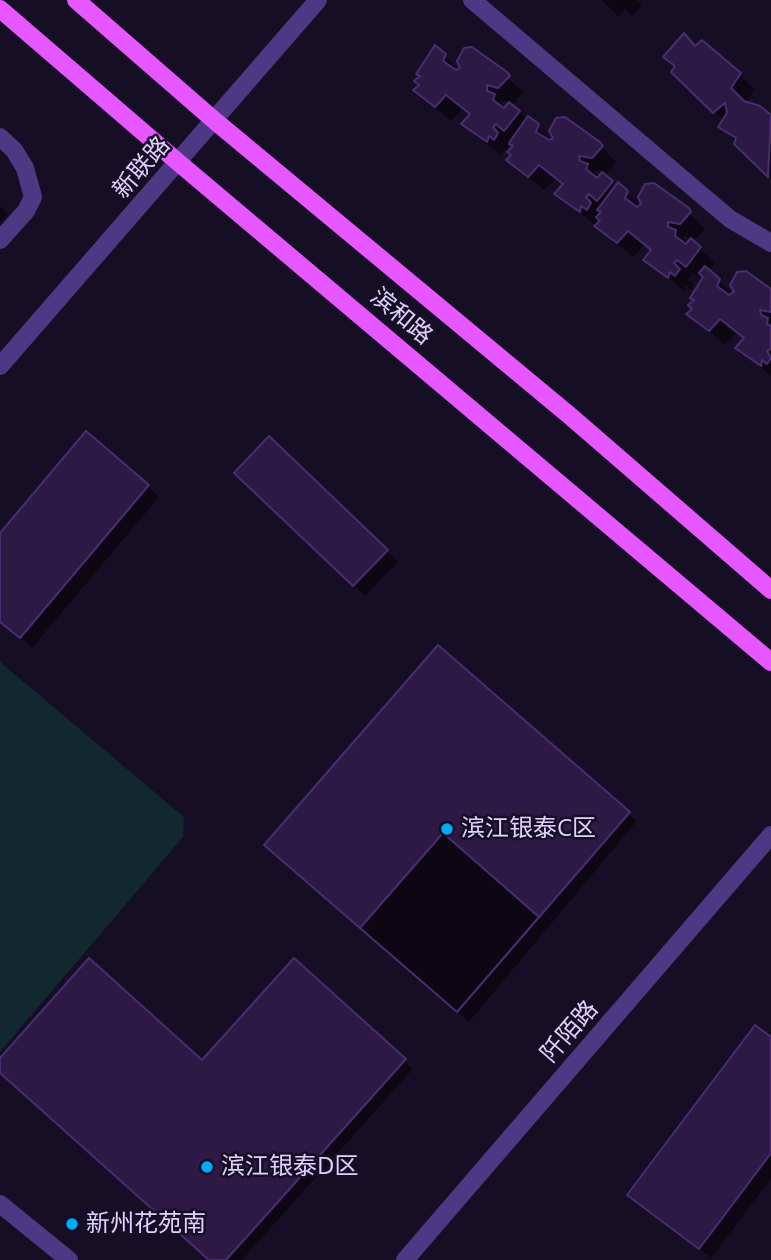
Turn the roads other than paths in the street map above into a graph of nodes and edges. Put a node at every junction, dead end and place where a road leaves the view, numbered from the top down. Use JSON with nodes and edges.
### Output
{"nodes":[{"id":1,"x":76,"y":0,"type":"edge"},
{"id":2,"x":318,"y":0,"type":"edge"},
{"id":3,"x":472,"y":0,"type":"edge"},
{"id":4,"x":0,"y":9,"type":"edge"},
{"id":5,"x":215,"y":121,"type":"junction"},
{"id":6,"x":0,"y":137,"type":"edge"},
{"id":7,"x":179,"y":163,"type":"junction"},
{"id":8,"x":0,"y":240,"type":"edge"},
{"id":9,"x":771,"y":243,"type":"edge"},
{"id":10,"x":1,"y":362,"type":"edge"},
{"id":11,"x":771,"y":590,"type":"edge"},
{"id":12,"x":771,"y":662,"type":"edge"},
{"id":13,"x":771,"y":835,"type":"edge"},
{"id":14,"x":0,"y":1204,"type":"edge"},
{"id":15,"x":69,"y":1260,"type":"edge"},
{"id":16,"x":405,"y":1260,"type":"edge"}],
"edges":[{"from":1,"to":5,"type":"main road","name":"滨和路"},
{"from":2,"to":5,"type":"street","name":"新联路"},
{"from":3,"to":9,"type":"street"},
{"from":4,"to":7,"type":"main road","name":"滨和路"},
{"from":5,"to":7,"type":"street","name":"新联路"},
{"from":5,"to":11,"type":"main road","name":"滨和路"},
{"from":6,"to":8,"type":"street"},
{"from":7,"to":10,"type":"street","name":"新联路"},
{"from":7,"to":12,"type":"main road","name":"滨和路"},
{"from":13,"to":16,"type":"street","name":"阡陌路"},
{"from":14,"to":15,"type":"street"}]}
